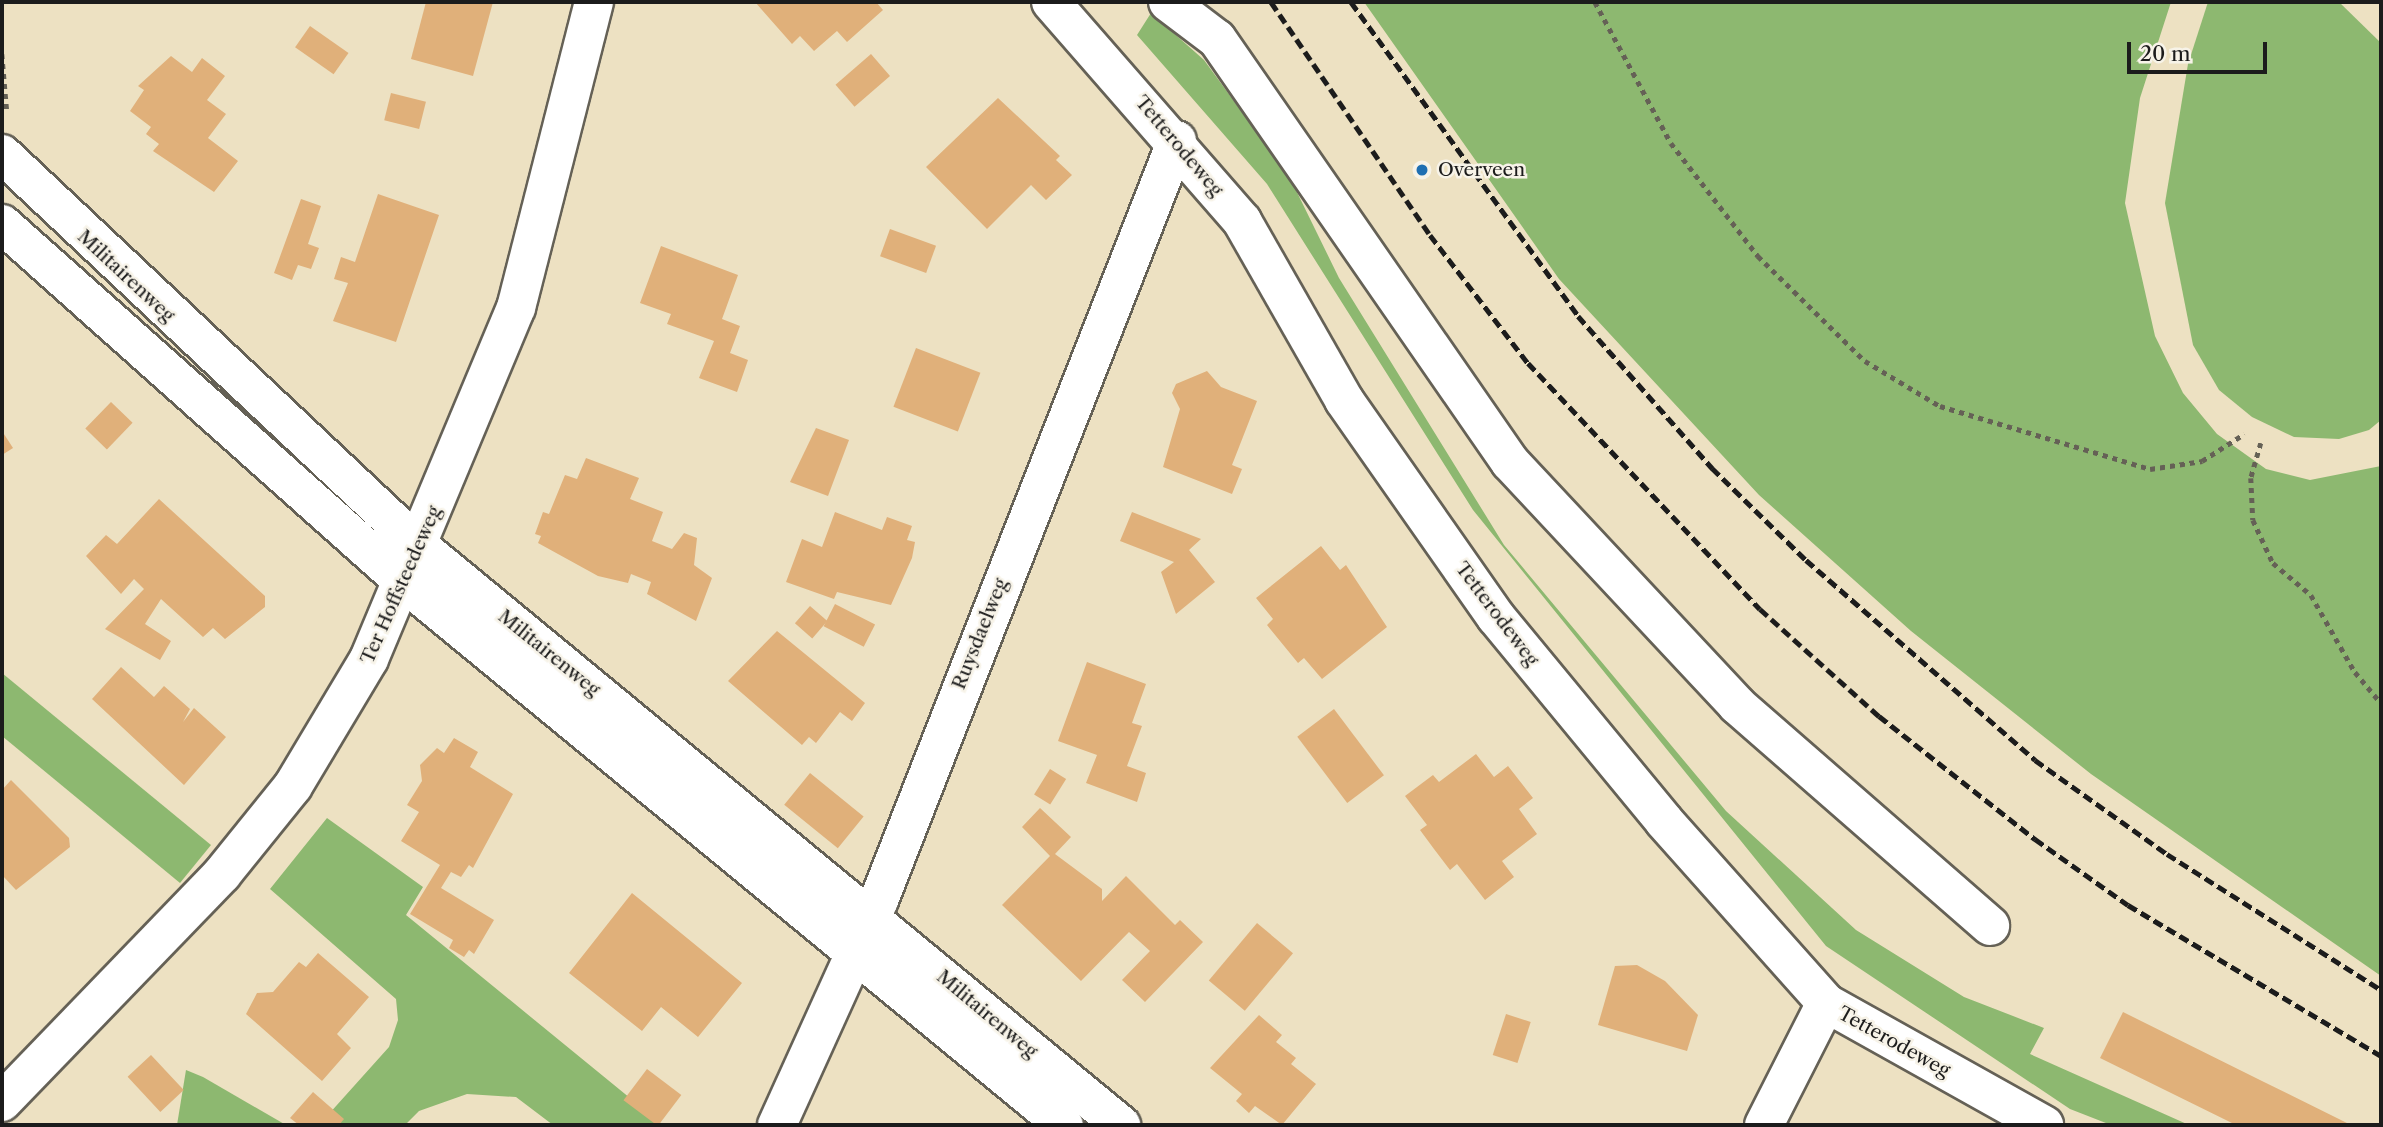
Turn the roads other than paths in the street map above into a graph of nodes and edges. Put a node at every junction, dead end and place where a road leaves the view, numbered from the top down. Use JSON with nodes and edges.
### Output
{"nodes":[{"id":1,"x":594,"y":2,"type":"edge"},
{"id":2,"x":1051,"y":2,"type":"edge"},
{"id":3,"x":1168,"y":2,"type":"edge"},
{"id":4,"x":4,"y":137,"type":"edge"},
{"id":5,"x":1177,"y":140,"type":"junction"},
{"id":6,"x":2,"y":224,"type":"edge"},
{"id":7,"x":420,"y":547,"type":"junction"},
{"id":8,"x":405,"y":583,"type":"junction"},
{"id":9,"x":870,"y":918,"type":"junction"},
{"id":10,"x":1990,"y":926,"type":"dead end"},
{"id":11,"x":854,"y":956,"type":"junction"},
{"id":12,"x":1826,"y":1003,"type":"junction"},
{"id":13,"x":2,"y":1101,"type":"edge"},
{"id":14,"x":777,"y":1125,"type":"edge"},
{"id":15,"x":1064,"y":1125,"type":"edge"},
{"id":16,"x":1121,"y":1125,"type":"edge"},
{"id":17,"x":1764,"y":1125,"type":"edge"},
{"id":18,"x":2044,"y":1125,"type":"edge"}],
"edges":[{"from":1,"to":7,"type":"street","name":"Ter Hoffsteedeweg"},
{"from":2,"to":5,"type":"street","name":"Tetterodeweg"},
{"from":3,"to":10,"type":"street"},
{"from":4,"to":7,"type":"street","name":"Militairenweg"},
{"from":5,"to":9,"type":"street","name":"Ruysdaelweg"},
{"from":5,"to":12,"type":"street","name":"Tetterodeweg"},
{"from":6,"to":8,"type":"street","name":"Militairenweg"},
{"from":7,"to":8,"type":"street","name":"Ter Hoffsteedeweg"},
{"from":7,"to":9,"type":"street","name":"Militairenweg"},
{"from":8,"to":11,"type":"street","name":"Militairenweg"},
{"from":8,"to":13,"type":"street","name":"Ter Hoffsteedeweg"},
{"from":9,"to":11,"type":"street","name":"Ruysdaelweg"},
{"from":9,"to":16,"type":"street","name":"Militairenweg"},
{"from":11,"to":14,"type":"street","name":"Ruysdaelweg"},
{"from":11,"to":15,"type":"street","name":"Militairenweg"},
{"from":12,"to":17,"type":"street"},
{"from":12,"to":18,"type":"street","name":"Tetterodeweg"}]}
